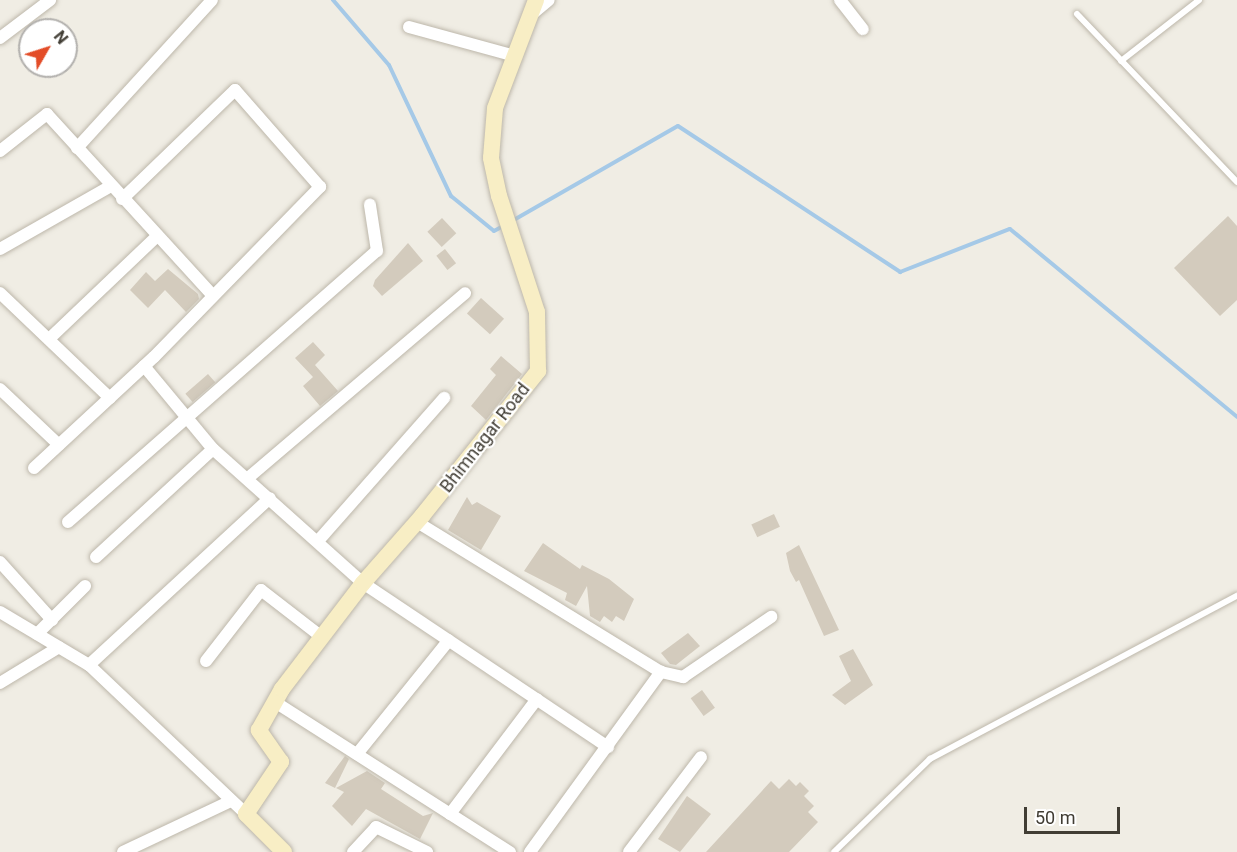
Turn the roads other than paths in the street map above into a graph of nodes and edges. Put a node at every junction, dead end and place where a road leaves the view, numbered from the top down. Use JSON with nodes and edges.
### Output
{"nodes":[{"id":1,"x":50,"y":0,"type":"edge"},
{"id":2,"x":212,"y":0,"type":"edge"},
{"id":3,"x":549,"y":0,"type":"edge"},
{"id":4,"x":840,"y":0,"type":"edge"},
{"id":5,"x":1199,"y":0,"type":"edge"},
{"id":6,"x":534,"y":7,"type":"edge"},
{"id":7,"x":1077,"y":15,"type":"dead end"},
{"id":8,"x":409,"y":27,"type":"dead end"},
{"id":9,"x":863,"y":29,"type":"dead end"},
{"id":10,"x":0,"y":38,"type":"edge"},
{"id":11,"x":515,"y":56,"type":"junction"},
{"id":12,"x":1121,"y":61,"type":"junction"},
{"id":13,"x":77,"y":148,"type":"junction"},
{"id":14,"x":1,"y":150,"type":"edge"},
{"id":15,"x":1237,"y":182,"type":"edge"},
{"id":16,"x":111,"y":186,"type":"junction"},
{"id":17,"x":122,"y":199,"type":"junction"},
{"id":18,"x":370,"y":205,"type":"dead end"},
{"id":19,"x":157,"y":236,"type":"junction"},
{"id":20,"x":0,"y":249,"type":"edge"},
{"id":21,"x":465,"y":292,"type":"dead end"},
{"id":22,"x":0,"y":293,"type":"edge"},
{"id":23,"x":213,"y":296,"type":"junction"},
{"id":24,"x":49,"y":339,"type":"junction"},
{"id":25,"x":144,"y":366,"type":"junction"},
{"id":26,"x":0,"y":389,"type":"edge"},
{"id":27,"x":110,"y":398,"type":"junction"},
{"id":28,"x":444,"y":398,"type":"dead end"},
{"id":29,"x":189,"y":417,"type":"junction"},
{"id":30,"x":59,"y":445,"type":"junction"},
{"id":31,"x":213,"y":449,"type":"junction"},
{"id":32,"x":34,"y":468,"type":"dead end"},
{"id":33,"x":248,"y":478,"type":"junction"},
{"id":34,"x":270,"y":498,"type":"junction"},
{"id":35,"x":68,"y":522,"type":"dead end"},
{"id":36,"x":417,"y":522,"type":"junction"},
{"id":37,"x":318,"y":542,"type":"junction"},
{"id":38,"x":96,"y":557,"type":"dead end"},
{"id":39,"x":0,"y":562,"type":"edge"},
{"id":40,"x":363,"y":583,"type":"junction"},
{"id":41,"x":85,"y":586,"type":"dead end"},
{"id":42,"x":1237,"y":596,"type":"edge"},
{"id":43,"x":0,"y":612,"type":"edge"},
{"id":44,"x":771,"y":617,"type":"dead end"},
{"id":45,"x":52,"y":620,"type":"junction"},
{"id":46,"x":37,"y":634,"type":"junction"},
{"id":47,"x":324,"y":638,"type":"junction"},
{"id":48,"x":449,"y":640,"type":"junction"},
{"id":49,"x":59,"y":647,"type":"junction"},
{"id":50,"x":206,"y":661,"type":"dead end"},
{"id":51,"x":89,"y":665,"type":"junction"},
{"id":52,"x":661,"y":672,"type":"junction"},
{"id":53,"x":0,"y":683,"type":"edge"},
{"id":54,"x":537,"y":699,"type":"junction"},
{"id":55,"x":275,"y":702,"type":"junction"},
{"id":56,"x":609,"y":747,"type":"junction"},
{"id":57,"x":357,"y":754,"type":"junction"},
{"id":58,"x":701,"y":757,"type":"dead end"},
{"id":59,"x":231,"y":801,"type":"junction"},
{"id":60,"x":246,"y":814,"type":"junction"},
{"id":61,"x":450,"y":814,"type":"junction"},
{"id":62,"x":123,"y":852,"type":"edge"},
{"id":63,"x":284,"y":852,"type":"edge"},
{"id":64,"x":353,"y":852,"type":"edge"},
{"id":65,"x":427,"y":852,"type":"edge"},
{"id":66,"x":510,"y":852,"type":"edge"},
{"id":67,"x":530,"y":852,"type":"edge"},
{"id":68,"x":629,"y":852,"type":"edge"},
{"id":69,"x":834,"y":852,"type":"edge"}],
"edges":[{"from":1,"to":10,"type":"street"},
{"from":2,"to":13,"type":"street"},
{"from":3,"to":6,"type":"street"},
{"from":4,"to":9,"type":"street"},
{"from":5,"to":12,"type":"lane"},
{"from":6,"to":11,"type":"street","name":"Bhimnagar Road"},
{"from":7,"to":12,"type":"lane"},
{"from":8,"to":11,"type":"street"},
{"from":11,"to":36,"type":"street","name":"Bhimnagar Road"},
{"from":12,"to":15,"type":"lane"},
{"from":13,"to":14,"type":"street"},
{"from":13,"to":16,"type":"street"},
{"from":16,"to":17,"type":"street"},
{"from":16,"to":20,"type":"street"},
{"from":17,"to":19,"type":"street"},
{"from":17,"to":23,"type":"street"},
{"from":18,"to":29,"type":"street"},
{"from":19,"to":23,"type":"street"},
{"from":19,"to":24,"type":"street"},
{"from":21,"to":33,"type":"street"},
{"from":22,"to":24,"type":"street"},
{"from":23,"to":25,"type":"street"},
{"from":24,"to":27,"type":"street"},
{"from":25,"to":27,"type":"street"},
{"from":25,"to":29,"type":"street"},
{"from":26,"to":30,"type":"street"},
{"from":27,"to":30,"type":"street"},
{"from":28,"to":37,"type":"street"},
{"from":29,"to":31,"type":"street"},
{"from":29,"to":35,"type":"street"},
{"from":30,"to":32,"type":"street"},
{"from":31,"to":33,"type":"street"},
{"from":31,"to":38,"type":"street"},
{"from":33,"to":34,"type":"street"},
{"from":34,"to":37,"type":"street"},
{"from":34,"to":51,"type":"street"},
{"from":36,"to":40,"type":"street","name":"Bhimnagar Road"},
{"from":36,"to":52,"type":"street"},
{"from":37,"to":40,"type":"street"},
{"from":39,"to":45,"type":"street"},
{"from":40,"to":47,"type":"street","name":"Bhimnagar Road"},
{"from":40,"to":48,"type":"street"},
{"from":41,"to":45,"type":"street"},
{"from":42,"to":69,"type":"lane"},
{"from":43,"to":46,"type":"street"},
{"from":44,"to":52,"type":"street"},
{"from":45,"to":46,"type":"street"},
{"from":46,"to":49,"type":"street"},
{"from":47,"to":50,"type":"street"},
{"from":47,"to":55,"type":"street","name":"Bhimnagar Road"},
{"from":48,"to":54,"type":"street"},
{"from":48,"to":57,"type":"street"},
{"from":49,"to":51,"type":"street"},
{"from":49,"to":53,"type":"street"},
{"from":51,"to":59,"type":"street"},
{"from":52,"to":56,"type":"street"},
{"from":54,"to":56,"type":"street"},
{"from":54,"to":61,"type":"street"},
{"from":55,"to":57,"type":"street"},
{"from":55,"to":60,"type":"street","name":"Bhimnagar Road"},
{"from":56,"to":67,"type":"street"},
{"from":57,"to":61,"type":"street"},
{"from":58,"to":68,"type":"street"},
{"from":59,"to":60,"type":"street"},
{"from":59,"to":62,"type":"street"},
{"from":60,"to":63,"type":"street"},
{"from":61,"to":66,"type":"street"},
{"from":64,"to":65,"type":"street"}]}
